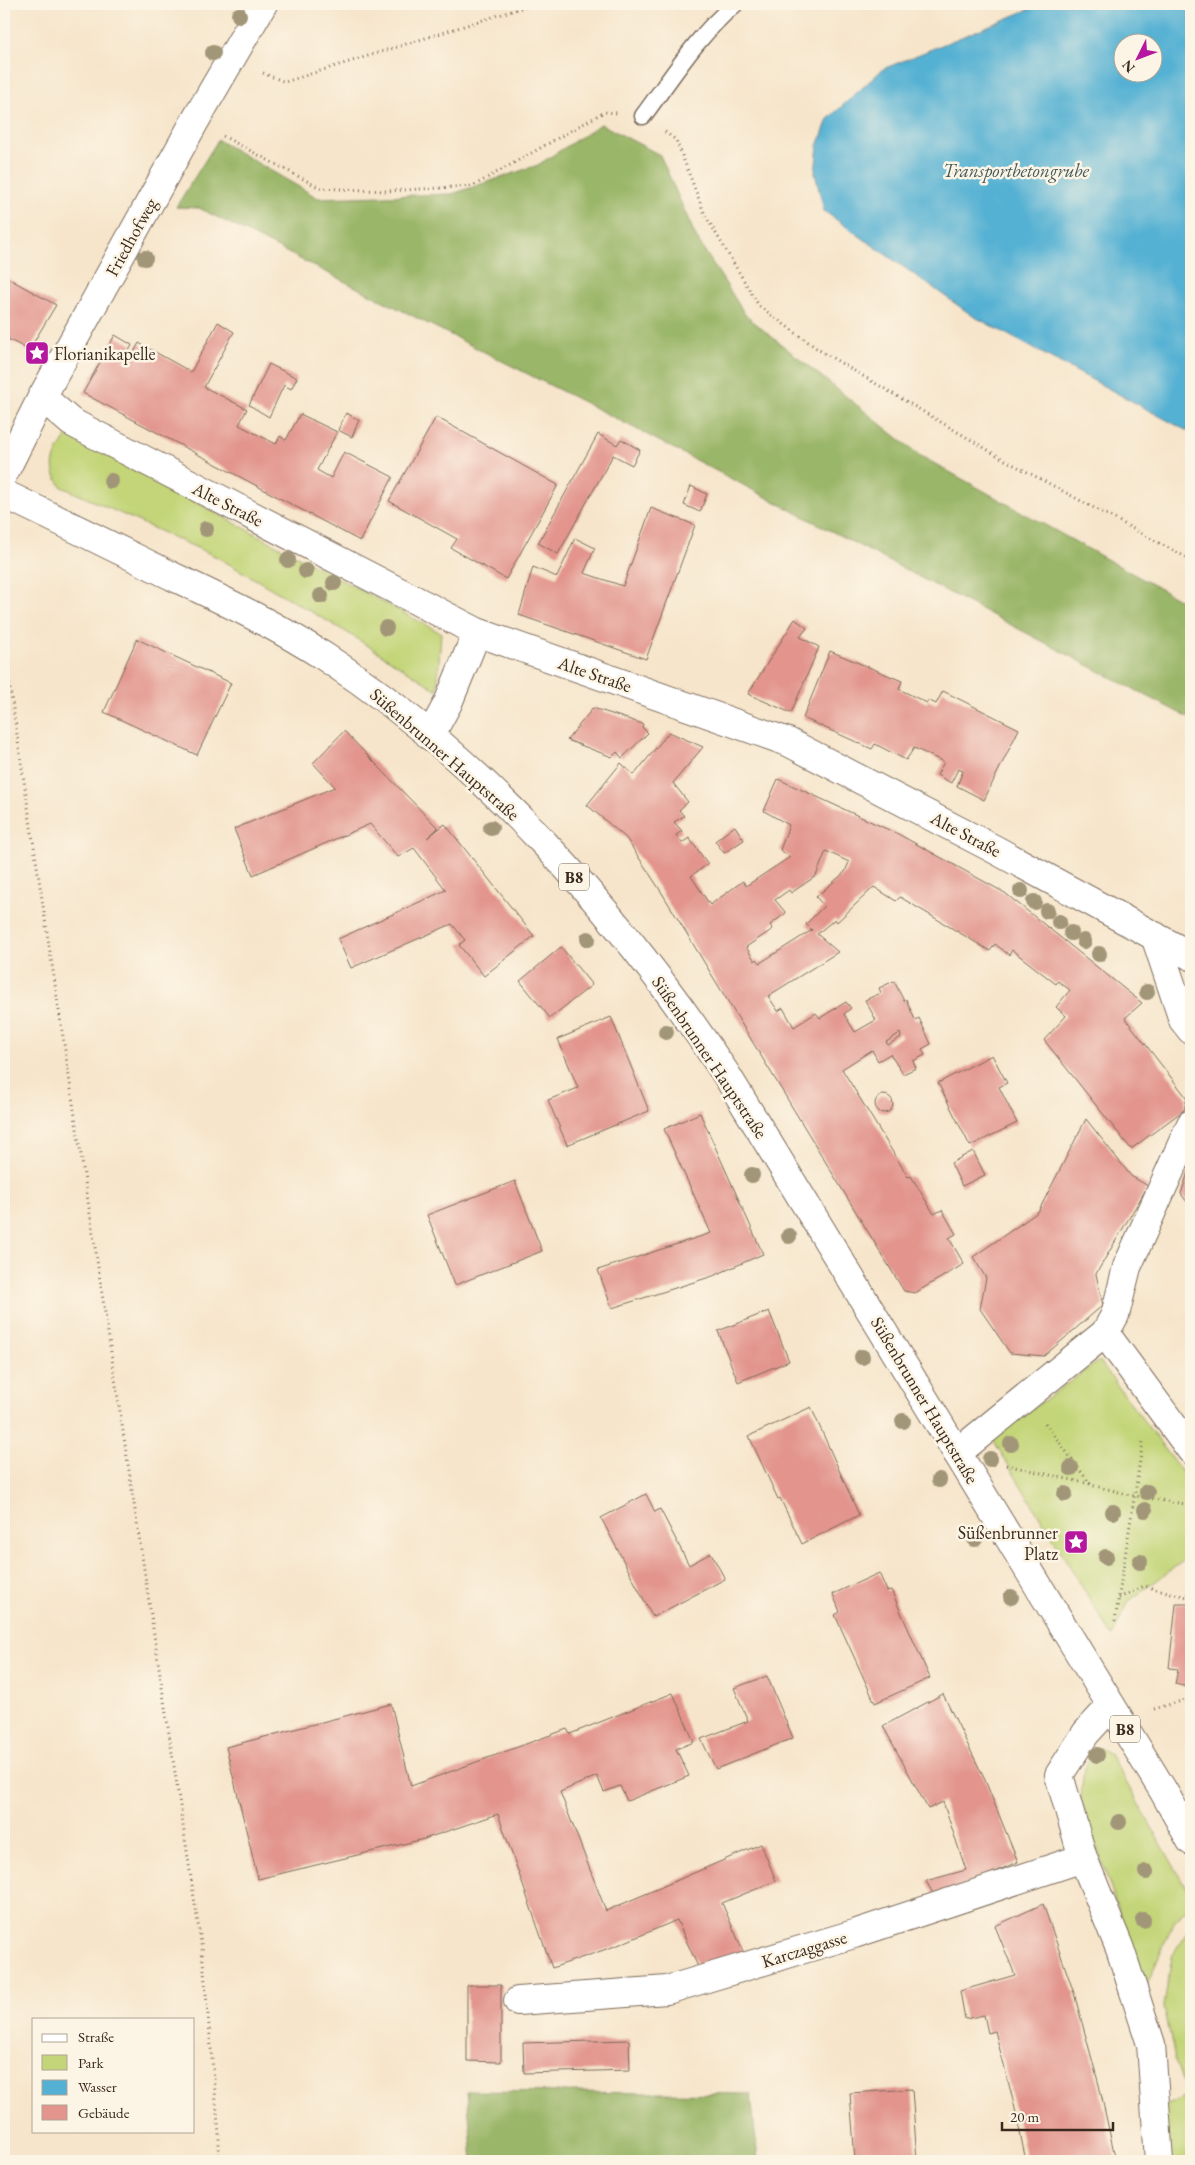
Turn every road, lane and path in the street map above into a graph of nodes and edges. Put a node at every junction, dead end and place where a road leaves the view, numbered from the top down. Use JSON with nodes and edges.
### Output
{"nodes":[{"id":1,"x":263,"y":4,"type":"edge"},
{"id":2,"x":534,"y":4,"type":"edge"},
{"id":3,"x":735,"y":4,"type":"edge"},
{"id":4,"x":230,"y":58,"type":"junction"},
{"id":5,"x":643,"y":116,"type":"junction"},
{"id":6,"x":195,"y":121,"type":"junction"},
{"id":7,"x":42,"y":398,"type":"junction"},
{"id":8,"x":4,"y":473,"type":"edge"},
{"id":9,"x":4,"y":494,"type":"edge"},
{"id":10,"x":1191,"y":560,"type":"edge"},
{"id":11,"x":4,"y":609,"type":"edge"},
{"id":12,"x":477,"y":632,"type":"junction"},
{"id":13,"x":430,"y":736,"type":"junction"},
{"id":14,"x":1155,"y":936,"type":"junction"},
{"id":15,"x":1191,"y":956,"type":"edge"},
{"id":16,"x":1191,"y":1030,"type":"edge"},
{"id":17,"x":1191,"y":1124,"type":"edge"},
{"id":18,"x":1105,"y":1333,"type":"junction"},
{"id":19,"x":1150,"y":1396,"type":"junction"},
{"id":20,"x":1045,"y":1422,"type":"dead end"},
{"id":21,"x":1191,"y":1450,"type":"edge"},
{"id":22,"x":957,"y":1453,"type":"junction"},
{"id":23,"x":1006,"y":1465,"type":"dead end"},
{"id":24,"x":1091,"y":1485,"type":"junction"},
{"id":25,"x":1135,"y":1496,"type":"junction"},
{"id":26,"x":1191,"y":1506,"type":"edge"},
{"id":27,"x":1191,"y":1571,"type":"edge"},
{"id":28,"x":1119,"y":1598,"type":"junction"},
{"id":29,"x":1115,"y":1621,"type":"dead end"},
{"id":30,"x":1191,"y":1700,"type":"edge"},
{"id":31,"x":1111,"y":1706,"type":"junction"},
{"id":32,"x":1154,"y":1709,"type":"dead end"},
{"id":33,"x":1191,"y":1841,"type":"edge"},
{"id":34,"x":1083,"y":1858,"type":"junction"},
{"id":35,"x":518,"y":2001,"type":"dead end"},
{"id":36,"x":219,"y":2161,"type":"edge"},
{"id":37,"x":1159,"y":2161,"type":"edge"}],
"edges":[{"from":1,"to":4,"type":"street","name":"Friedhofweg"},
{"from":2,"to":4,"type":"path"},
{"from":3,"to":5,"type":"lane"},
{"from":4,"to":6,"type":"street","name":"Friedhofweg"},
{"from":5,"to":6,"type":"path"},
{"from":5,"to":10,"type":"path"},
{"from":6,"to":7,"type":"street","name":"Friedhofweg"},
{"from":7,"to":8,"type":"street","name":"Friedhofweg"},
{"from":7,"to":12,"type":"street","name":"Alte Straße"},
{"from":9,"to":13,"type":"street","name":"Süßenbrunner Hauptstraße","number":"B8"},
{"from":11,"to":36,"type":"path"},
{"from":12,"to":13,"type":"street"},
{"from":12,"to":14,"type":"street","name":"Alte Straße"},
{"from":13,"to":22,"type":"street","name":"Süßenbrunner Hauptstraße","number":"B8"},
{"from":14,"to":15,"type":"street","name":"Alte Straße"},
{"from":14,"to":16,"type":"street"},
{"from":17,"to":18,"type":"street"},
{"from":18,"to":19,"type":"street"},
{"from":18,"to":22,"type":"street"},
{"from":19,"to":21,"type":"street"},
{"from":19,"to":25,"type":"path"},
{"from":20,"to":24,"type":"path"},
{"from":22,"to":31,"type":"street","name":"Süßenbrunner Hauptstraße","number":"B8"},
{"from":23,"to":24,"type":"path"},
{"from":24,"to":25,"type":"path"},
{"from":25,"to":26,"type":"path"},
{"from":25,"to":28,"type":"path"},
{"from":27,"to":28,"type":"path"},
{"from":28,"to":29,"type":"path"},
{"from":30,"to":32,"type":"path"},
{"from":31,"to":33,"type":"street","name":"Süßenbrunner Hauptstraße","number":"B8"},
{"from":31,"to":34,"type":"street"},
{"from":34,"to":35,"type":"street","name":"Karczaggasse"},
{"from":34,"to":37,"type":"street"}]}
